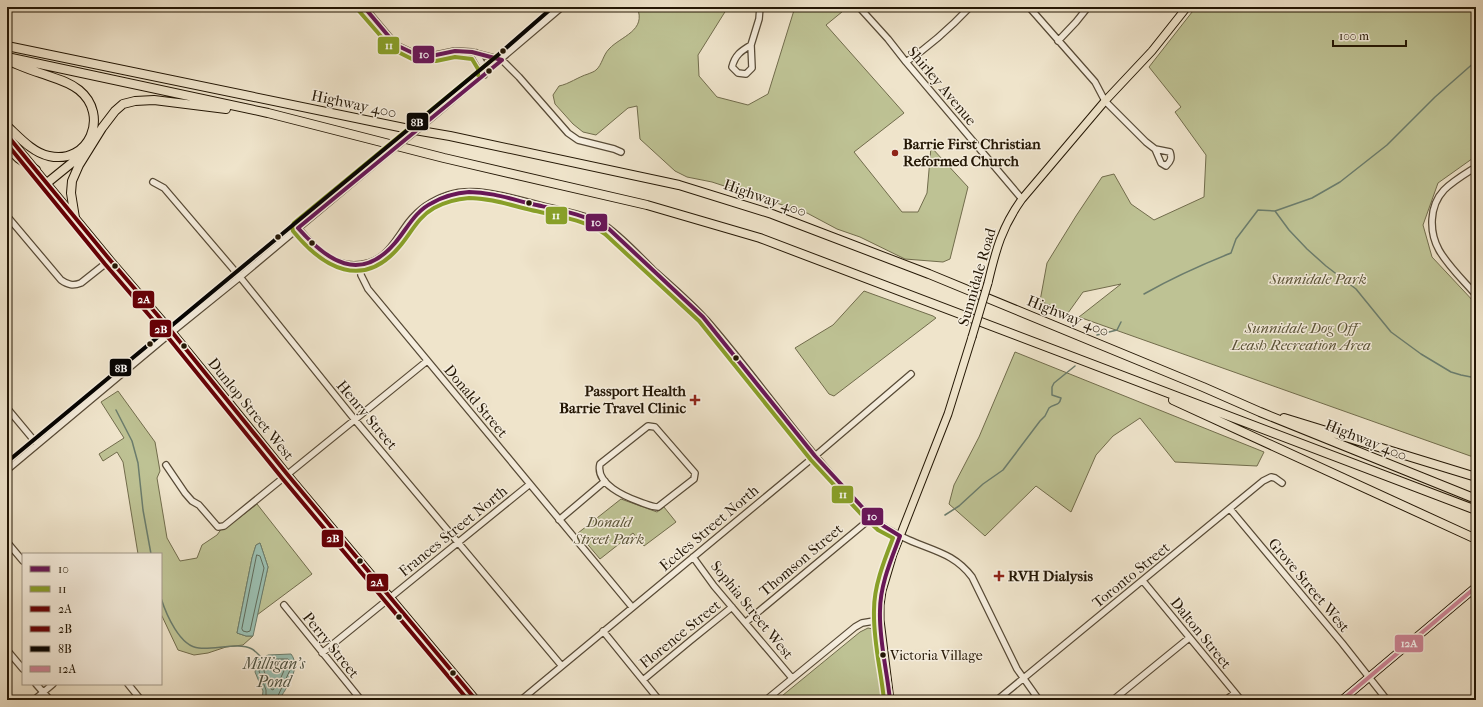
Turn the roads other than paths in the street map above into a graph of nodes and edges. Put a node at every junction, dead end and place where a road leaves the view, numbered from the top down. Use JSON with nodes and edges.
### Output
{"nodes":[{"id":1,"x":364,"y":7,"type":"edge"},
{"id":2,"x":562,"y":7,"type":"edge"},
{"id":3,"x":760,"y":7,"type":"edge"},
{"id":4,"x":859,"y":7,"type":"edge"},
{"id":5,"x":970,"y":7,"type":"edge"},
{"id":6,"x":1029,"y":7,"type":"edge"},
{"id":7,"x":1088,"y":7,"type":"edge"},
{"id":8,"x":1187,"y":7,"type":"edge"},
{"id":9,"x":1058,"y":41,"type":"junction"},
{"id":10,"x":751,"y":45,"type":"junction"},
{"id":11,"x":7,"y":46,"type":"edge"},
{"id":12,"x":476,"y":53,"type":"junction"},
{"id":13,"x":7,"y":57,"type":"edge"},
{"id":14,"x":7,"y":60,"type":"edge"},
{"id":15,"x":502,"y":60,"type":"junction"},
{"id":16,"x":906,"y":62,"type":"junction"},
{"id":17,"x":484,"y":75,"type":"junction"},
{"id":18,"x":1105,"y":101,"type":"junction"},
{"id":19,"x":268,"y":113,"type":"junction"},
{"id":20,"x":7,"y":126,"type":"edge"},
{"id":21,"x":7,"y":135,"type":"edge"},
{"id":22,"x":7,"y":147,"type":"edge"},
{"id":23,"x":90,"y":148,"type":"junction"},
{"id":24,"x":1155,"y":149,"type":"dead end"},
{"id":25,"x":622,"y":152,"type":"dead end"},
{"id":26,"x":1476,"y":167,"type":"edge"},
{"id":27,"x":36,"y":170,"type":"junction"},
{"id":28,"x":153,"y":182,"type":"dead end"},
{"id":29,"x":47,"y":183,"type":"junction"},
{"id":30,"x":1022,"y":199,"type":"junction"},
{"id":31,"x":7,"y":216,"type":"edge"},
{"id":32,"x":75,"y":218,"type":"junction"},
{"id":33,"x":298,"y":228,"type":"junction"},
{"id":34,"x":110,"y":260,"type":"junction"},
{"id":35,"x":360,"y":265,"type":"junction"},
{"id":36,"x":240,"y":277,"type":"junction"},
{"id":37,"x":1476,"y":295,"type":"edge"},
{"id":38,"x":172,"y":332,"type":"junction"},
{"id":39,"x":427,"y":361,"type":"junction"},
{"id":40,"x":911,"y":374,"type":"dead end"},
{"id":41,"x":1119,"y":375,"type":"junction"},
{"id":42,"x":7,"y":408,"type":"edge"},
{"id":43,"x":1260,"y":412,"type":"junction"},
{"id":44,"x":355,"y":420,"type":"junction"},
{"id":45,"x":37,"y":444,"type":"junction"},
{"id":46,"x":815,"y":456,"type":"junction"},
{"id":47,"x":166,"y":465,"type":"dead end"},
{"id":48,"x":7,"y":470,"type":"edge"},
{"id":49,"x":287,"y":474,"type":"junction"},
{"id":50,"x":1476,"y":477,"type":"edge"},
{"id":51,"x":605,"y":481,"type":"junction"},
{"id":52,"x":1282,"y":483,"type":"dead end"},
{"id":53,"x":530,"y":484,"type":"junction"},
{"id":54,"x":1476,"y":500,"type":"edge"},
{"id":55,"x":1230,"y":509,"type":"junction"},
{"id":56,"x":1476,"y":510,"type":"edge"},
{"id":57,"x":871,"y":516,"type":"junction"},
{"id":58,"x":559,"y":520,"type":"junction"},
{"id":59,"x":900,"y":536,"type":"junction"},
{"id":60,"x":1476,"y":539,"type":"edge"},
{"id":61,"x":7,"y":542,"type":"edge"},
{"id":62,"x":458,"y":543,"type":"junction"},
{"id":63,"x":693,"y":557,"type":"junction"},
{"id":64,"x":22,"y":560,"type":"edge"},
{"id":65,"x":1143,"y":581,"type":"junction"},
{"id":66,"x":1476,"y":586,"type":"edge"},
{"id":67,"x":391,"y":597,"type":"junction"},
{"id":68,"x":284,"y":605,"type":"dead end"},
{"id":69,"x":632,"y":607,"type":"junction"},
{"id":70,"x":732,"y":608,"type":"junction"},
{"id":71,"x":880,"y":620,"type":"junction"},
{"id":72,"x":746,"y":622,"type":"junction"},
{"id":73,"x":603,"y":631,"type":"junction"},
{"id":74,"x":1189,"y":638,"type":"junction"},
{"id":75,"x":7,"y":650,"type":"edge"},
{"id":76,"x":322,"y":653,"type":"junction"},
{"id":77,"x":561,"y":666,"type":"junction"},
{"id":78,"x":22,"y":668,"type":"edge"},
{"id":79,"x":1369,"y":677,"type":"junction"},
{"id":80,"x":792,"y":678,"type":"junction"},
{"id":81,"x":1023,"y":678,"type":"junction"},
{"id":82,"x":643,"y":680,"type":"junction"},
{"id":83,"x":37,"y":685,"type":"edge"},
{"id":84,"x":52,"y":685,"type":"edge"},
{"id":85,"x":129,"y":685,"type":"edge"},
{"id":86,"x":43,"y":692,"type":"junction"},
{"id":87,"x":1235,"y":693,"type":"junction"},
{"id":88,"x":34,"y":700,"type":"edge"},
{"id":89,"x":50,"y":700,"type":"edge"},
{"id":90,"x":141,"y":700,"type":"edge"},
{"id":91,"x":360,"y":700,"type":"edge"},
{"id":92,"x":476,"y":700,"type":"edge"},
{"id":93,"x":521,"y":700,"type":"edge"},
{"id":94,"x":659,"y":700,"type":"edge"},
{"id":95,"x":766,"y":700,"type":"edge"},
{"id":96,"x":890,"y":700,"type":"edge"},
{"id":97,"x":997,"y":700,"type":"edge"},
{"id":98,"x":1039,"y":700,"type":"edge"},
{"id":99,"x":1113,"y":700,"type":"edge"},
{"id":100,"x":1226,"y":700,"type":"edge"},
{"id":101,"x":1241,"y":700,"type":"edge"},
{"id":102,"x":1342,"y":700,"type":"edge"},
{"id":103,"x":1387,"y":700,"type":"edge"}],
"edges":[{"from":1,"to":12,"type":"street"},
{"from":2,"to":15,"type":"street"},
{"from":3,"to":10,"type":"street"},
{"from":4,"to":16,"type":"street","name":"Shirley Avenue"},
{"from":5,"to":16,"type":"street"},
{"from":6,"to":9,"type":"street"},
{"from":7,"to":9,"type":"street"},
{"from":8,"to":18,"type":"main road","name":"Sunnidale Road"},
{"from":9,"to":18,"type":"street"},
{"from":10,"to":10,"type":"street"},
{"from":11,"to":43,"type":"highway","name":"Highway 400"},
{"from":12,"to":15,"type":"street"},
{"from":12,"to":17,"type":"street"},
{"from":13,"to":19,"type":"highway","name":"Highway 400"},
{"from":14,"to":20,"type":"highway"},
{"from":15,"to":17,"type":"street"},
{"from":15,"to":25,"type":"street"},
{"from":16,"to":30,"type":"street","name":"Shirley Avenue"},
{"from":17,"to":33,"type":"street","bridge":true},
{"from":18,"to":24,"type":"street"},
{"from":18,"to":30,"type":"main road","name":"Sunnidale Road"},
{"from":19,"to":23,"type":"highway"},
{"from":19,"to":41,"type":"highway","name":"Highway 400"},
{"from":21,"to":27,"type":"main road","name":"Dunlop Street West"},
{"from":22,"to":27,"type":"highway"},
{"from":23,"to":29,"type":"highway"},
{"from":23,"to":32,"type":"highway"},
{"from":26,"to":37,"type":"street"},
{"from":27,"to":29,"type":"main road","name":"Dunlop Street West"},
{"from":28,"to":36,"type":"street","name":"Henry Street"},
{"from":29,"to":32,"type":"main road","name":"Dunlop Street West"},
{"from":30,"to":59,"type":"main road","name":"Sunnidale Road","bridge":true},
{"from":31,"to":34,"type":"street"},
{"from":32,"to":34,"type":"main road","name":"Dunlop Street West"},
{"from":33,"to":35,"type":"street"},
{"from":33,"to":36,"type":"street"},
{"from":34,"to":38,"type":"main road","name":"Dunlop Street West"},
{"from":35,"to":39,"type":"street","name":"Donald Street"},
{"from":35,"to":46,"type":"street"},
{"from":36,"to":38,"type":"street"},
{"from":36,"to":44,"type":"street","name":"Henry Street"},
{"from":38,"to":45,"type":"street"},
{"from":38,"to":49,"type":"main road","name":"Dunlop Street West"},
{"from":39,"to":44,"type":"street"},
{"from":39,"to":53,"type":"street","name":"Donald Street"},
{"from":40,"to":46,"type":"street","name":"Eccles Street North"},
{"from":41,"to":56,"type":"highway","name":"Highway 400"},
{"from":41,"to":60,"type":"highway"},
{"from":42,"to":45,"type":"street"},
{"from":43,"to":50,"type":"highway"},
{"from":43,"to":54,"type":"highway","name":"Highway 400"},
{"from":44,"to":49,"type":"street"},
{"from":44,"to":62,"type":"street","name":"Henry Street"},
{"from":45,"to":48,"type":"street"},
{"from":46,"to":57,"type":"street"},
{"from":46,"to":63,"type":"street","name":"Eccles Street North"},
{"from":47,"to":49,"type":"street"},
{"from":49,"to":67,"type":"main road","name":"Dunlop Street West"},
{"from":51,"to":51,"type":"street"},
{"from":51,"to":58,"type":"street"},
{"from":52,"to":55,"type":"street","name":"Toronto Street"},
{"from":53,"to":58,"type":"street","name":"Donald Street"},
{"from":53,"to":62,"type":"street","name":"Frances Street North"},
{"from":55,"to":65,"type":"street","name":"Toronto Street"},
{"from":55,"to":79,"type":"street","name":"Grove Street West"},
{"from":57,"to":59,"type":"street"},
{"from":57,"to":72,"type":"street","name":"Thomson Street"},
{"from":58,"to":69,"type":"street","name":"Donald Street"},
{"from":59,"to":71,"type":"main road","name":"Sunnidale Road"},
{"from":59,"to":81,"type":"street"},
{"from":61,"to":64,"type":"street"},
{"from":62,"to":67,"type":"street","name":"Frances Street North"},
{"from":62,"to":77,"type":"street","name":"Henry Street"},
{"from":63,"to":69,"type":"street","name":"Eccles Street North"},
{"from":63,"to":70,"type":"street","name":"Sophia Street West"},
{"from":65,"to":74,"type":"street","name":"Dalton Street"},
{"from":65,"to":81,"type":"street","name":"Toronto Street"},
{"from":66,"to":79,"type":"main road"},
{"from":67,"to":76,"type":"street","name":"Frances Street North"},
{"from":67,"to":92,"type":"main road","name":"Dunlop Street West"},
{"from":68,"to":76,"type":"street","name":"Perry Street"},
{"from":69,"to":73,"type":"street","name":"Eccles Street North"},
{"from":70,"to":72,"type":"street","name":"Sophia Street West"},
{"from":70,"to":82,"type":"street","name":"Florence Street"},
{"from":71,"to":80,"type":"street"},
{"from":71,"to":96,"type":"main road","name":"Sunnidale Road"},
{"from":72,"to":80,"type":"street","name":"Sophia Street West"},
{"from":73,"to":77,"type":"street","name":"Eccles Street North"},
{"from":73,"to":82,"type":"street"},
{"from":74,"to":87,"type":"street","name":"Dalton Street"},
{"from":74,"to":99,"type":"street"},
{"from":75,"to":78,"type":"street"},
{"from":76,"to":91,"type":"street","name":"Perry Street"},
{"from":77,"to":93,"type":"street","name":"Eccles Street North"},
{"from":79,"to":102,"type":"main road"},
{"from":79,"to":103,"type":"street","name":"Grove Street West"},
{"from":80,"to":95,"type":"street"},
{"from":81,"to":97,"type":"street","name":"Toronto Street"},
{"from":81,"to":98,"type":"street"},
{"from":82,"to":94,"type":"street"},
{"from":83,"to":86,"type":"street"},
{"from":84,"to":86,"type":"street"},
{"from":85,"to":90,"type":"street"},
{"from":86,"to":88,"type":"street"},
{"from":86,"to":89,"type":"street"},
{"from":87,"to":100,"type":"street"},
{"from":87,"to":101,"type":"street","name":"Dalton Street"}]}
